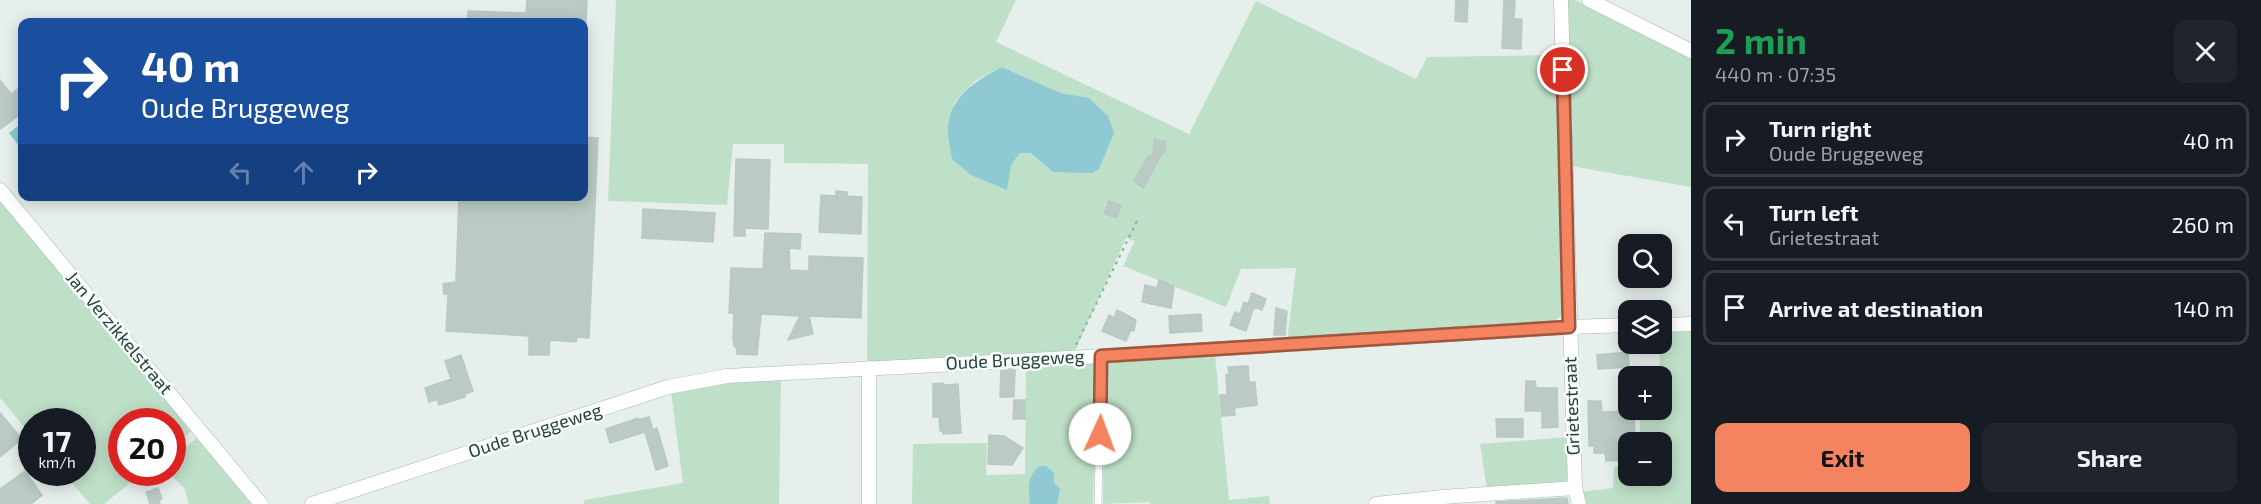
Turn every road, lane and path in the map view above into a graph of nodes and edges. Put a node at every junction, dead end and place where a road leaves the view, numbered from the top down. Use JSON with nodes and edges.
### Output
{"nodes":[{"id":1,"x":1562,"y":0,"type":"edge"},
{"id":2,"x":1589,"y":0,"type":"edge"},
{"id":3,"x":1691,"y":51,"type":"edge"},
{"id":4,"x":0,"y":190,"type":"edge"},
{"id":5,"x":1137,"y":221,"type":"dead end"},
{"id":6,"x":1691,"y":324,"type":"edge"},
{"id":7,"x":1618,"y":325,"type":"edge"},
{"id":8,"x":1672,"y":325,"type":"edge"},
{"id":9,"x":1569,"y":327,"type":"junction"},
{"id":10,"x":1101,"y":356,"type":"junction"},
{"id":11,"x":1069,"y":358,"type":"junction"},
{"id":12,"x":869,"y":368,"type":"junction"},
{"id":13,"x":1575,"y":488,"type":"junction"},
{"id":14,"x":261,"y":504,"type":"edge"},
{"id":15,"x":312,"y":504,"type":"edge"},
{"id":16,"x":869,"y":504,"type":"edge"},
{"id":17,"x":1098,"y":504,"type":"edge"},
{"id":18,"x":1376,"y":504,"type":"edge"},
{"id":19,"x":1579,"y":504,"type":"edge"}],
"edges":[{"from":1,"to":9,"type":"street","name":"Grietestraat"},
{"from":2,"to":3,"type":"street"},
{"from":4,"to":14,"type":"street","name":"Jan Verzikkelstraat"},
{"from":5,"to":11,"type":"path"},
{"from":6,"to":8,"type":"street"},
{"from":7,"to":9,"type":"street","name":"Oude Bruggeweg"},
{"from":9,"to":10,"type":"street","name":"Oude Bruggeweg"},
{"from":9,"to":13,"type":"street","name":"Grietestraat"},
{"from":10,"to":11,"type":"street","name":"Oude Bruggeweg"},
{"from":10,"to":17,"type":"lane"},
{"from":11,"to":12,"type":"street","name":"Oude Bruggeweg"},
{"from":12,"to":15,"type":"street","name":"Oude Bruggeweg"},
{"from":12,"to":16,"type":"street"},
{"from":13,"to":18,"type":"street"},
{"from":13,"to":19,"type":"street","name":"Grietestraat"}]}
